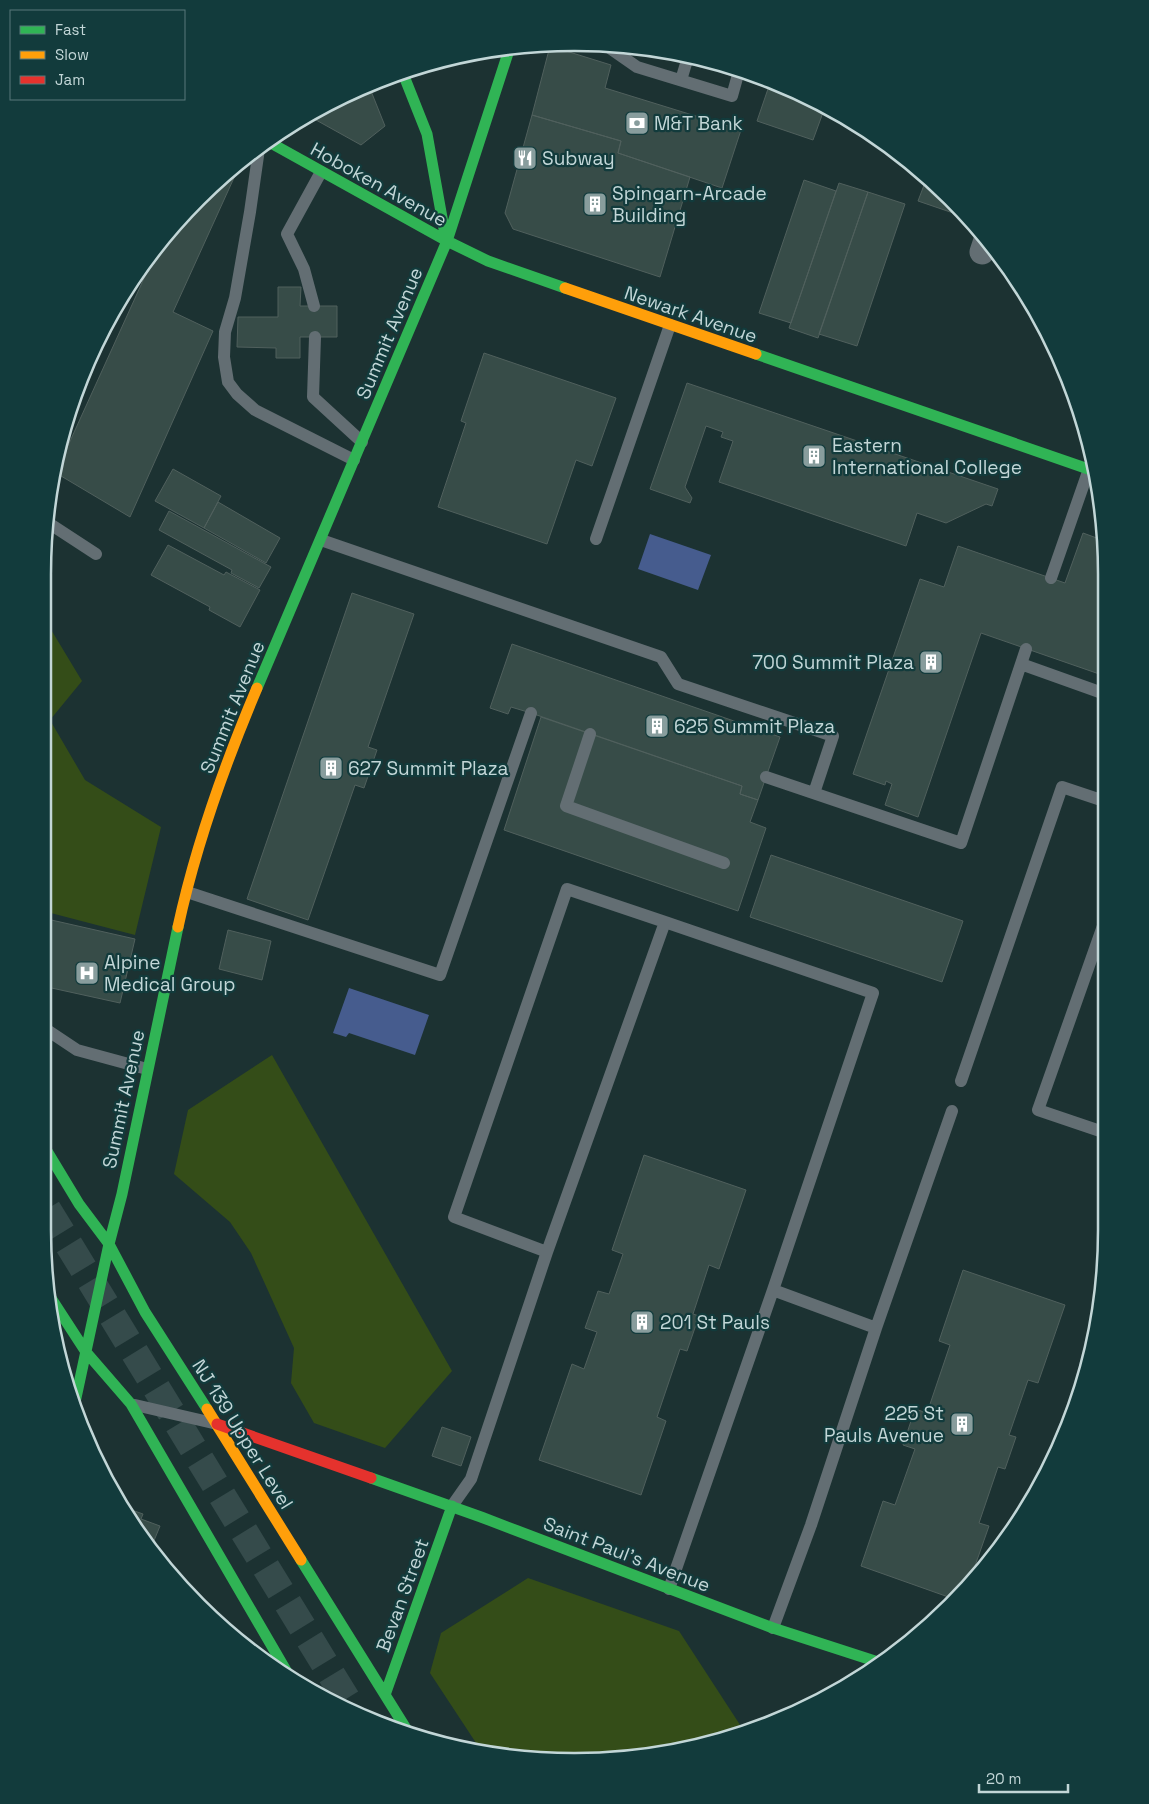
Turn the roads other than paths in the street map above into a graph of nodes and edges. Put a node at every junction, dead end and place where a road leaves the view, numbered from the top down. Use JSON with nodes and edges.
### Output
{"nodes":[{"id":1,"x":617,"y":53,"type":"edge"},
{"id":2,"x":507,"y":56,"type":"edge"},
{"id":3,"x":686,"y":63,"type":"edge"},
{"id":4,"x":738,"y":77,"type":"edge"},
{"id":5,"x":405,"y":79,"type":"edge"},
{"id":6,"x":681,"y":80,"type":"junction"},
{"id":7,"x":275,"y":145,"type":"edge"},
{"id":8,"x":258,"y":158,"type":"edge"},
{"id":9,"x":321,"y":172,"type":"junction"},
{"id":10,"x":446,"y":242,"type":"junction"},
{"id":11,"x":314,"y":306,"type":"dead end"},
{"id":12,"x":670,"y":325,"type":"junction"},
{"id":13,"x":315,"y":337,"type":"dead end"},
{"id":14,"x":362,"y":442,"type":"junction"},
{"id":15,"x":354,"y":460,"type":"junction"},
{"id":16,"x":1087,"y":468,"type":"edge"},
{"id":17,"x":1089,"y":478,"type":"edge"},
{"id":18,"x":54,"y":526,"type":"edge"},
{"id":19,"x":596,"y":538,"type":"dead end"},
{"id":20,"x":321,"y":540,"type":"junction"},
{"id":21,"x":96,"y":554,"type":"dead end"},
{"id":22,"x":1051,"y":578,"type":"dead end"},
{"id":23,"x":1026,"y":648,"type":"dead end"},
{"id":24,"x":1021,"y":664,"type":"junction"},
{"id":25,"x":1098,"y":692,"type":"edge"},
{"id":26,"x":531,"y":713,"type":"dead end"},
{"id":27,"x":590,"y":734,"type":"dead end"},
{"id":28,"x":766,"y":777,"type":"dead end"},
{"id":29,"x":814,"y":793,"type":"junction"},
{"id":30,"x":1098,"y":799,"type":"edge"},
{"id":31,"x":724,"y":863,"type":"dead end"},
{"id":32,"x":187,"y":892,"type":"junction"},
{"id":33,"x":665,"y":922,"type":"junction"},
{"id":34,"x":1098,"y":940,"type":"edge"},
{"id":35,"x":51,"y":1033,"type":"edge"},
{"id":36,"x":147,"y":1070,"type":"junction"},
{"id":37,"x":961,"y":1081,"type":"dead end"},
{"id":38,"x":952,"y":1111,"type":"dead end"},
{"id":39,"x":1098,"y":1130,"type":"edge"},
{"id":40,"x":51,"y":1158,"type":"edge"},
{"id":41,"x":109,"y":1244,"type":"junction"},
{"id":42,"x":547,"y":1252,"type":"junction"},
{"id":43,"x":773,"y":1290,"type":"junction"},
{"id":44,"x":57,"y":1308,"type":"edge"},
{"id":45,"x":876,"y":1328,"type":"junction"},
{"id":46,"x":86,"y":1352,"type":"junction"},
{"id":47,"x":77,"y":1392,"type":"edge"},
{"id":48,"x":131,"y":1404,"type":"junction"},
{"id":49,"x":217,"y":1424,"type":"junction"},
{"id":50,"x":452,"y":1506,"type":"junction"},
{"id":51,"x":669,"y":1589,"type":"junction"},
{"id":52,"x":773,"y":1628,"type":"junction"},
{"id":53,"x":872,"y":1660,"type":"edge"},
{"id":54,"x":282,"y":1664,"type":"edge"},
{"id":55,"x":385,"y":1695,"type":"junction"},
{"id":56,"x":403,"y":1724,"type":"edge"}],
"edges":[{"from":1,"to":6,"type":"lane"},
{"from":2,"to":10,"type":"main road","name":"Summit Avenue"},
{"from":3,"to":6,"type":"lane"},
{"from":4,"to":6,"type":"lane"},
{"from":5,"to":10,"type":"main road"},
{"from":7,"to":9,"type":"main road","name":"Hoboken Avenue"},
{"from":8,"to":15,"type":"lane"},
{"from":9,"to":10,"type":"main road","name":"Hoboken Avenue"},
{"from":9,"to":11,"type":"lane"},
{"from":10,"to":12,"type":"main road","name":"Newark Avenue"},
{"from":10,"to":14,"type":"main road","name":"Summit Avenue"},
{"from":12,"to":16,"type":"main road","name":"Newark Avenue"},
{"from":12,"to":19,"type":"lane"},
{"from":13,"to":14,"type":"lane"},
{"from":14,"to":15,"type":"main road","name":"Summit Avenue"},
{"from":15,"to":20,"type":"main road","name":"Summit Avenue"},
{"from":17,"to":22,"type":"lane"},
{"from":18,"to":21,"type":"lane"},
{"from":20,"to":29,"type":"lane"},
{"from":20,"to":32,"type":"main road","name":"Summit Avenue"},
{"from":23,"to":24,"type":"lane"},
{"from":24,"to":25,"type":"lane"},
{"from":24,"to":29,"type":"lane"},
{"from":26,"to":32,"type":"lane"},
{"from":27,"to":31,"type":"lane"},
{"from":28,"to":29,"type":"lane"},
{"from":30,"to":37,"type":"lane"},
{"from":32,"to":36,"type":"main road","name":"Summit Avenue"},
{"from":33,"to":42,"type":"lane"},
{"from":33,"to":42,"type":"lane"},
{"from":33,"to":43,"type":"lane"},
{"from":34,"to":39,"type":"lane"},
{"from":35,"to":36,"type":"lane"},
{"from":36,"to":41,"type":"main road","name":"Summit Avenue"},
{"from":38,"to":45,"type":"lane"},
{"from":40,"to":41,"type":"main road","name":"NJ 139 Upper Level"},
{"from":41,"to":46,"type":"main road","name":"Summit Avenue"},
{"from":41,"to":49,"type":"main road","name":"NJ 139 Upper Level"},
{"from":42,"to":50,"type":"lane"},
{"from":43,"to":45,"type":"lane"},
{"from":43,"to":51,"type":"lane"},
{"from":44,"to":46,"type":"main road"},
{"from":45,"to":52,"type":"lane"},
{"from":46,"to":47,"type":"main road","name":"Summit Avenue"},
{"from":46,"to":48,"type":"main road"},
{"from":48,"to":49,"type":"lane"},
{"from":48,"to":54,"type":"main road"},
{"from":49,"to":50,"type":"main road","name":"Saint Paul's Avenue"},
{"from":49,"to":55,"type":"main road","name":"NJ 139 Upper Level"},
{"from":50,"to":51,"type":"main road","name":"Saint Paul's Avenue"},
{"from":50,"to":55,"type":"main road","name":"Bevan Street"},
{"from":51,"to":52,"type":"main road","name":"Saint Paul's Avenue"},
{"from":52,"to":53,"type":"main road","name":"Saint Paul's Avenue"},
{"from":55,"to":56,"type":"main road","name":"NJ 139 Upper Level"}]}
